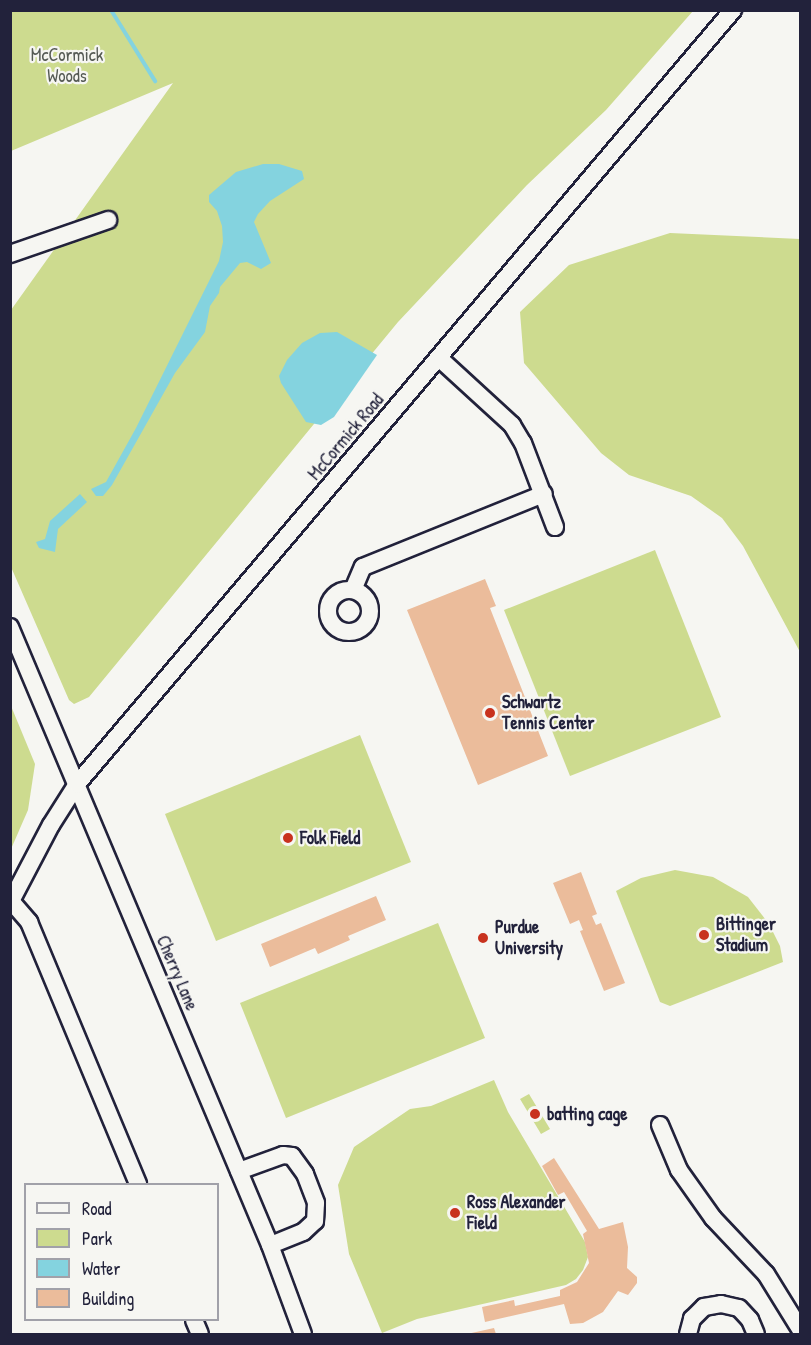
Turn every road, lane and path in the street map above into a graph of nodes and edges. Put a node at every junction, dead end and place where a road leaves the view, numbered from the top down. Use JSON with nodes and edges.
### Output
{"nodes":[{"id":1,"x":733,"y":10,"type":"edge"},
{"id":2,"x":108,"y":220,"type":"dead end"},
{"id":3,"x":10,"y":254,"type":"edge"},
{"id":4,"x":439,"y":358,"type":"junction"},
{"id":5,"x":544,"y":494,"type":"junction"},
{"id":6,"x":555,"y":527,"type":"dead end"},
{"id":7,"x":352,"y":590,"type":"dead end"},
{"id":8,"x":10,"y":627,"type":"edge"},
{"id":9,"x":77,"y":784,"type":"junction"},
{"id":10,"x":11,"y":902,"type":"edge"},
{"id":11,"x":660,"y":1125,"type":"dead end"},
{"id":12,"x":239,"y":1171,"type":"junction"},
{"id":13,"x":137,"y":1183,"type":"edge"},
{"id":14,"x":270,"y":1245,"type":"junction"},
{"id":15,"x":194,"y":1321,"type":"edge"},
{"id":16,"x":801,"y":1329,"type":"edge"},
{"id":17,"x":200,"y":1335,"type":"edge"},
{"id":18,"x":303,"y":1335,"type":"edge"},
{"id":19,"x":688,"y":1335,"type":"edge"},
{"id":20,"x":756,"y":1335,"type":"edge"}],
"edges":[{"from":1,"to":4,"type":"street","name":"McCormick Road"},
{"from":2,"to":3,"type":"street"},
{"from":4,"to":5,"type":"street"},
{"from":4,"to":9,"type":"street","name":"McCormick Road"},
{"from":5,"to":6,"type":"street"},
{"from":5,"to":7,"type":"street"},
{"from":8,"to":9,"type":"street","name":"Cherry Lane"},
{"from":9,"to":10,"type":"street","name":"McCormick Road"},
{"from":9,"to":12,"type":"street","name":"Cherry Lane"},
{"from":10,"to":13,"type":"street"},
{"from":11,"to":16,"type":"street"},
{"from":12,"to":14,"type":"street","name":"Cherry Lane"},
{"from":12,"to":14,"type":"street"},
{"from":14,"to":18,"type":"street","name":"Cherry Lane"},
{"from":15,"to":17,"type":"street"},
{"from":19,"to":20,"type":"street"}]}
